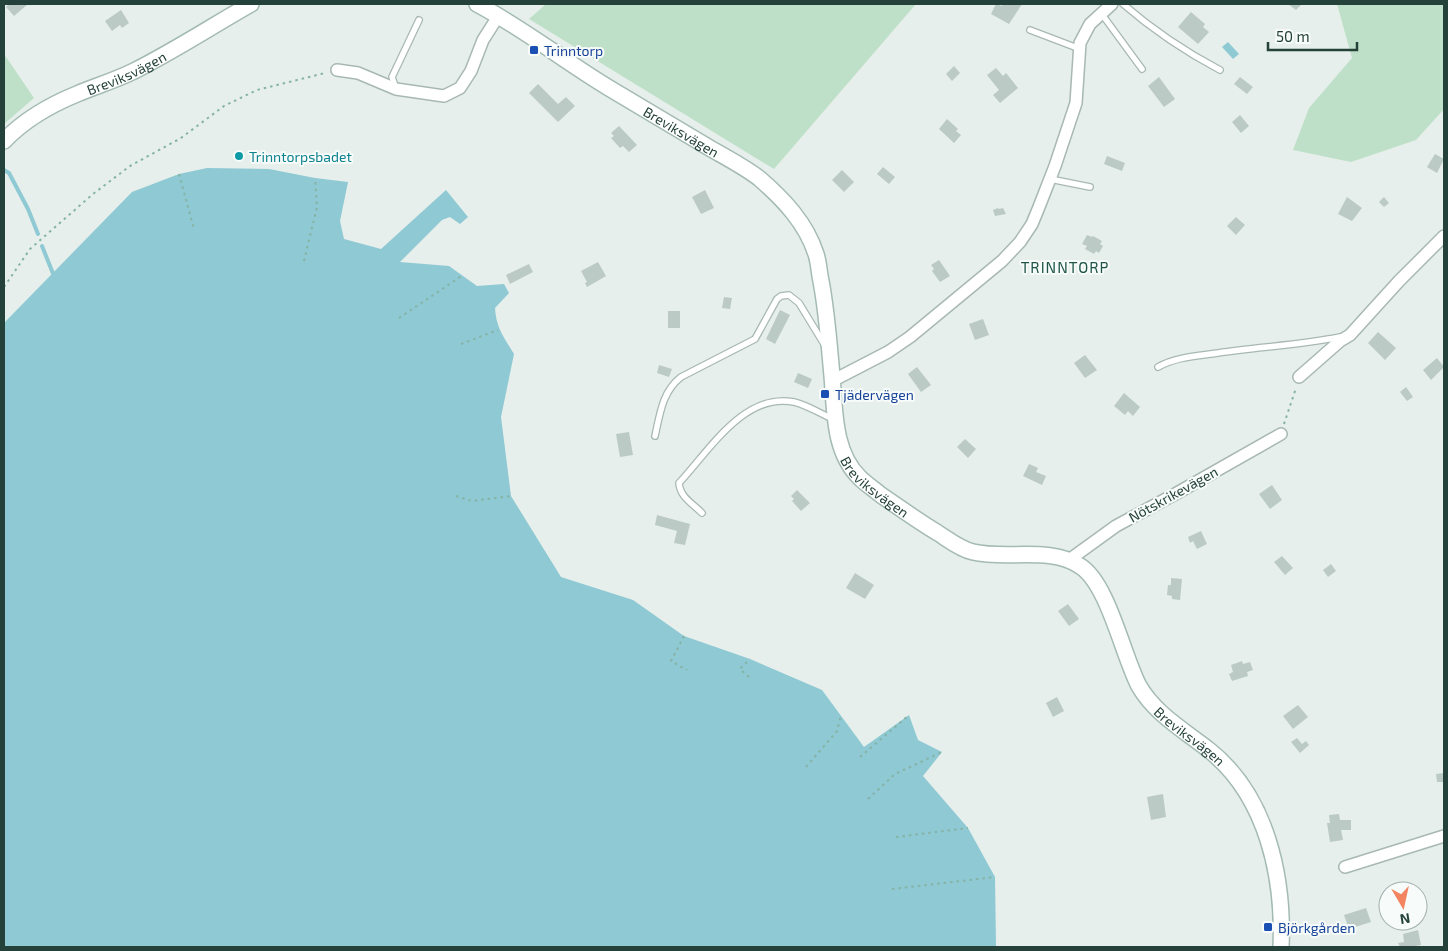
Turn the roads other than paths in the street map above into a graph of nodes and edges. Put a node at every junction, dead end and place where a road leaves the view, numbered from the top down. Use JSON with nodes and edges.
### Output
{"nodes":[{"id":1,"x":250,"y":4,"type":"edge"},
{"id":2,"x":477,"y":4,"type":"edge"},
{"id":3,"x":1112,"y":4,"type":"edge"},
{"id":4,"x":1123,"y":4,"type":"edge"},
{"id":5,"x":502,"y":9,"type":"edge"},
{"id":6,"x":1101,"y":13,"type":"junction"},
{"id":7,"x":419,"y":20,"type":"dead end"},
{"id":8,"x":1030,"y":30,"type":"dead end"},
{"id":9,"x":1080,"y":49,"type":"junction"},
{"id":10,"x":1142,"y":69,"type":"dead end"},
{"id":11,"x":337,"y":70,"type":"road end"},
{"id":12,"x":1220,"y":70,"type":"dead end"},
{"id":13,"x":396,"y":89,"type":"junction"},
{"id":14,"x":4,"y":141,"type":"edge"},
{"id":15,"x":1050,"y":179,"type":"junction"},
{"id":16,"x":1090,"y":186,"type":"dead end"},
{"id":17,"x":1444,"y":236,"type":"edge"},
{"id":18,"x":1350,"y":335,"type":"junction"},
{"id":19,"x":830,"y":355,"type":"junction"},
{"id":20,"x":1158,"y":367,"type":"dead end"},
{"id":21,"x":1300,"y":377,"type":"road end"},
{"id":22,"x":832,"y":381,"type":"junction"},
{"id":23,"x":835,"y":420,"type":"junction"},
{"id":24,"x":1281,"y":434,"type":"road end"},
{"id":25,"x":656,"y":436,"type":"dead end"},
{"id":26,"x":702,"y":513,"type":"dead end"},
{"id":27,"x":1069,"y":560,"type":"junction"},
{"id":28,"x":1444,"y":836,"type":"edge"},
{"id":29,"x":1345,"y":867,"type":"dead end"},
{"id":30,"x":1280,"y":947,"type":"edge"}],
"edges":[{"from":1,"to":14,"type":"main road","name":"Breviksvägen"},
{"from":2,"to":5,"type":"main road","name":"Breviksvägen"},
{"from":3,"to":6,"type":"street"},
{"from":4,"to":12,"type":"lane"},
{"from":5,"to":13,"type":"street"},
{"from":5,"to":19,"type":"main road","name":"Breviksvägen"},
{"from":6,"to":9,"type":"street"},
{"from":6,"to":10,"type":"lane"},
{"from":7,"to":13,"type":"lane"},
{"from":8,"to":9,"type":"lane"},
{"from":9,"to":15,"type":"street"},
{"from":11,"to":13,"type":"street"},
{"from":15,"to":16,"type":"lane"},
{"from":15,"to":22,"type":"street"},
{"from":17,"to":18,"type":"street"},
{"from":18,"to":20,"type":"lane"},
{"from":18,"to":21,"type":"street"},
{"from":19,"to":22,"type":"main road","name":"Breviksvägen"},
{"from":19,"to":25,"type":"lane"},
{"from":22,"to":23,"type":"main road","name":"Breviksvägen"},
{"from":23,"to":26,"type":"lane"},
{"from":23,"to":27,"type":"main road","name":"Breviksvägen"},
{"from":24,"to":27,"type":"street","name":"Nötskrikevägen"},
{"from":27,"to":30,"type":"main road","name":"Breviksvägen"},
{"from":28,"to":29,"type":"street"}]}
